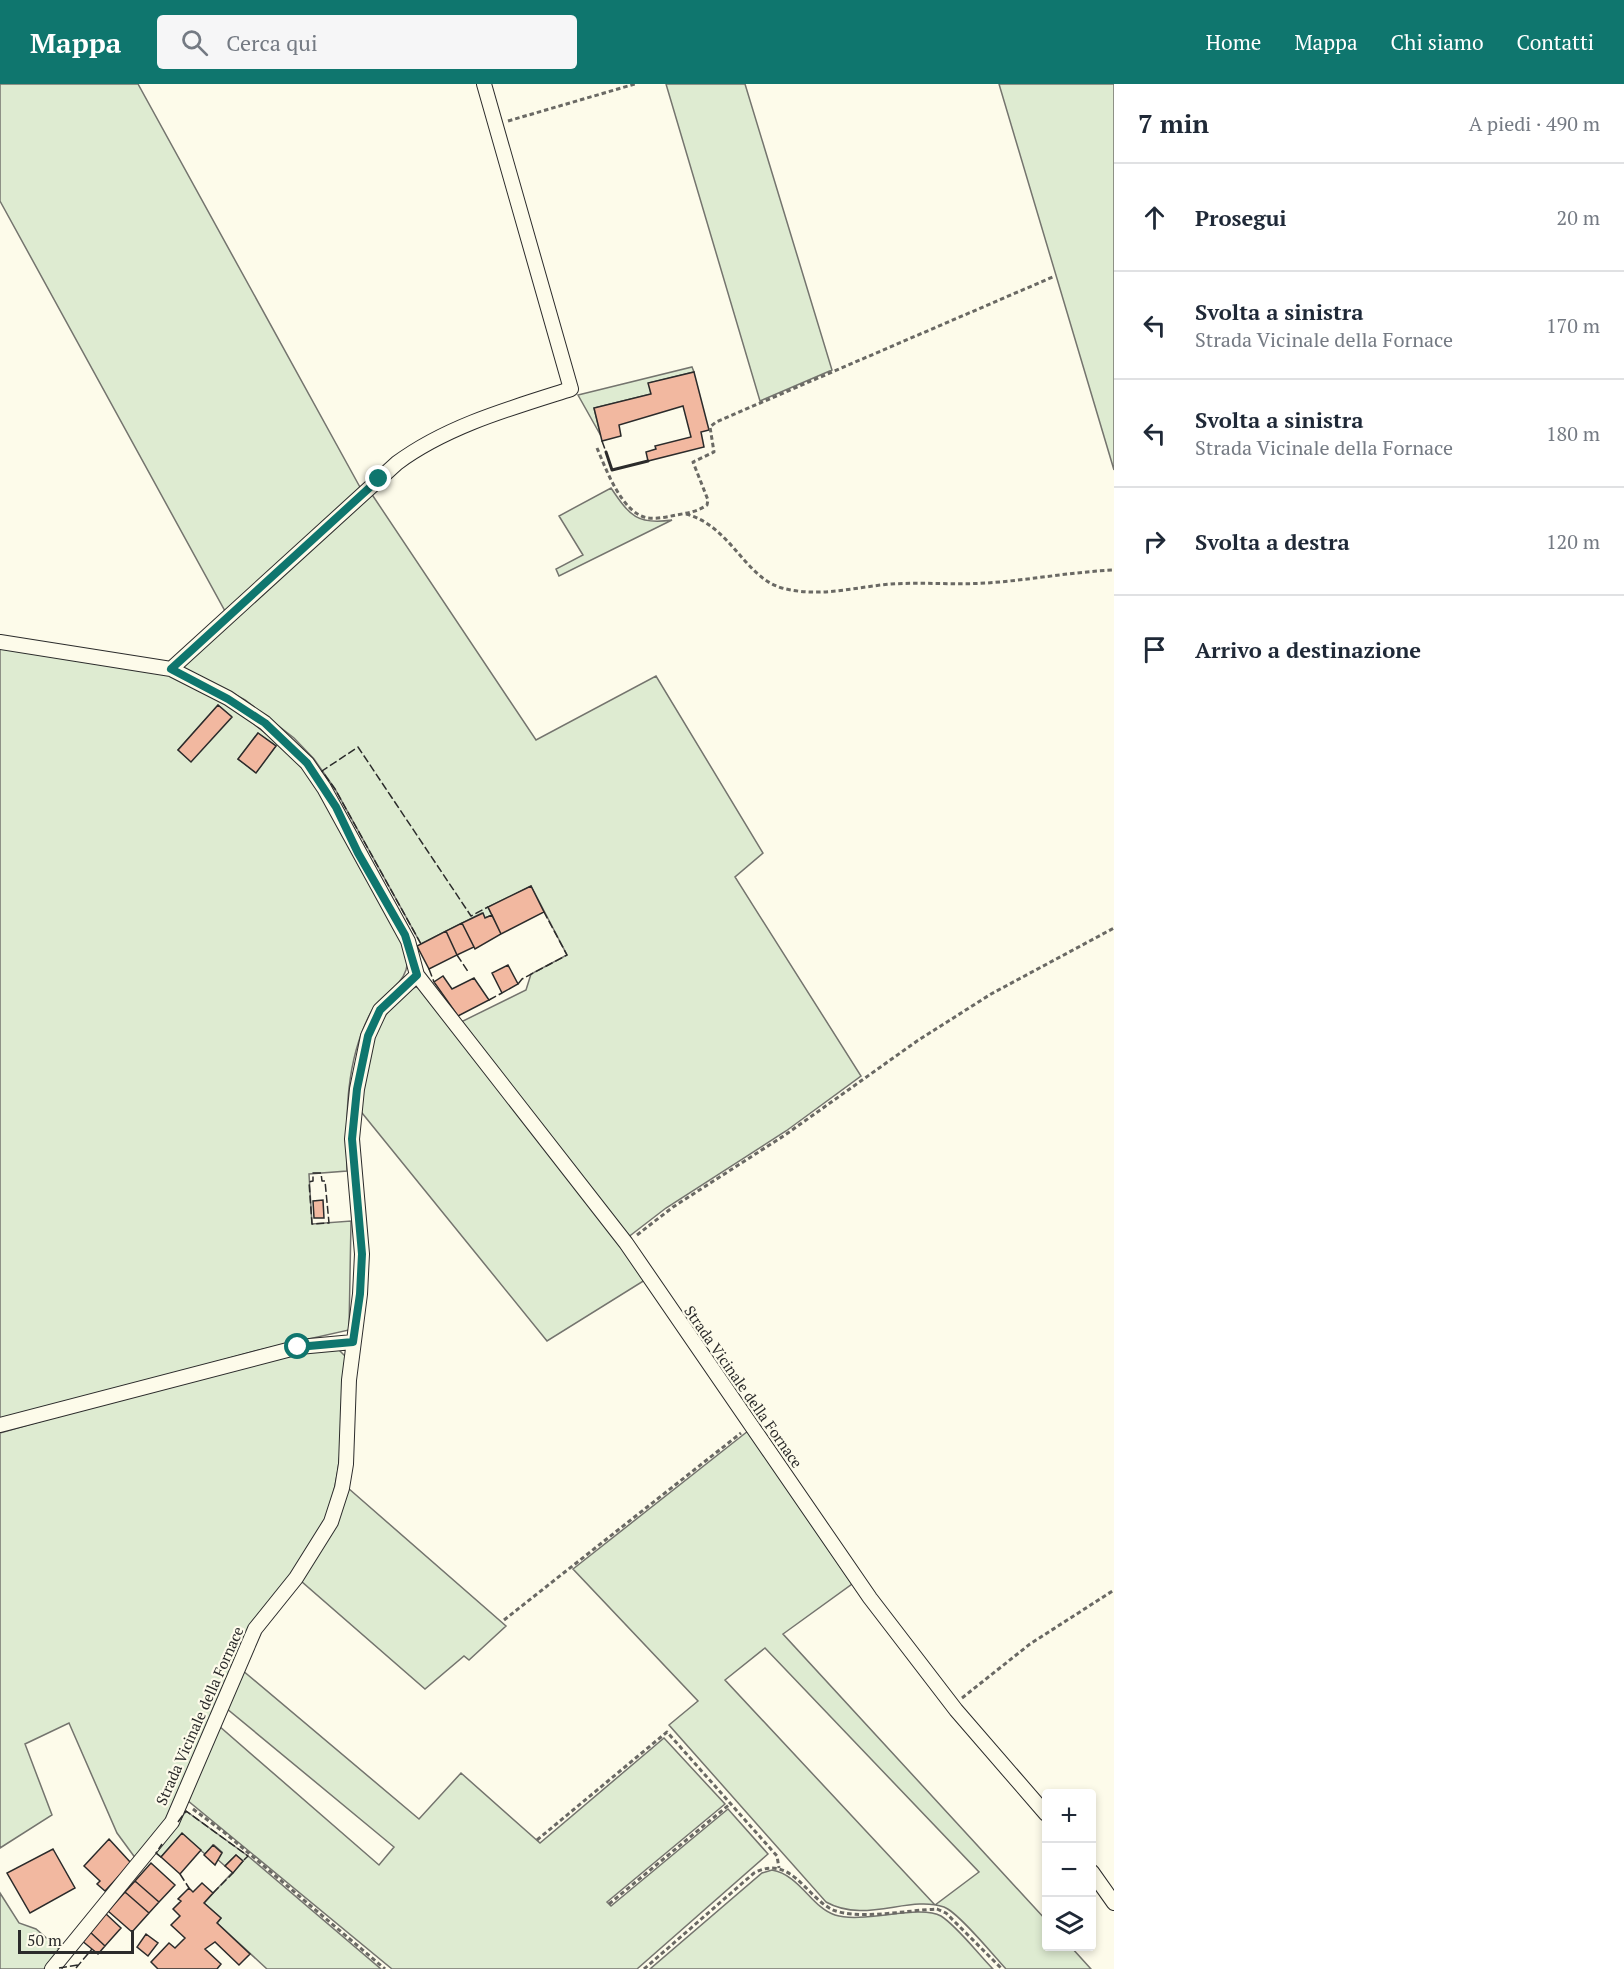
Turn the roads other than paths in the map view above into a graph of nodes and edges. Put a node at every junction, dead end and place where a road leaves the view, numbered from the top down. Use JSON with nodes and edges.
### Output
{"nodes":[{"id":1,"x":484,"y":84,"type":"edge"},
{"id":2,"x":0,"y":642,"type":"edge"},
{"id":3,"x":171,"y":669,"type":"junction"},
{"id":4,"x":417,"y":975,"type":"junction"},
{"id":5,"x":353,"y":1342,"type":"junction"},
{"id":6,"x":0,"y":1425,"type":"edge"},
{"id":7,"x":1042,"y":1808,"type":"edge"},
{"id":8,"x":1096,"y":1878,"type":"edge"},
{"id":9,"x":1114,"y":1903,"type":"edge"},
{"id":10,"x":52,"y":1969,"type":"edge"}],
"edges":[{"from":1,"to":3,"type":"street"},
{"from":2,"to":3,"type":"street","name":"Strada Vicinale della Fornace"},
{"from":3,"to":4,"type":"street","name":"Strada Vicinale della Fornace"},
{"from":4,"to":5,"type":"street","name":"Strada Vicinale della Fornace"},
{"from":4,"to":7,"type":"street","name":"Strada Vicinale della Fornace"},
{"from":5,"to":6,"type":"street"},
{"from":5,"to":10,"type":"street","name":"Strada Vicinale della Fornace"},
{"from":8,"to":9,"type":"street"}]}
